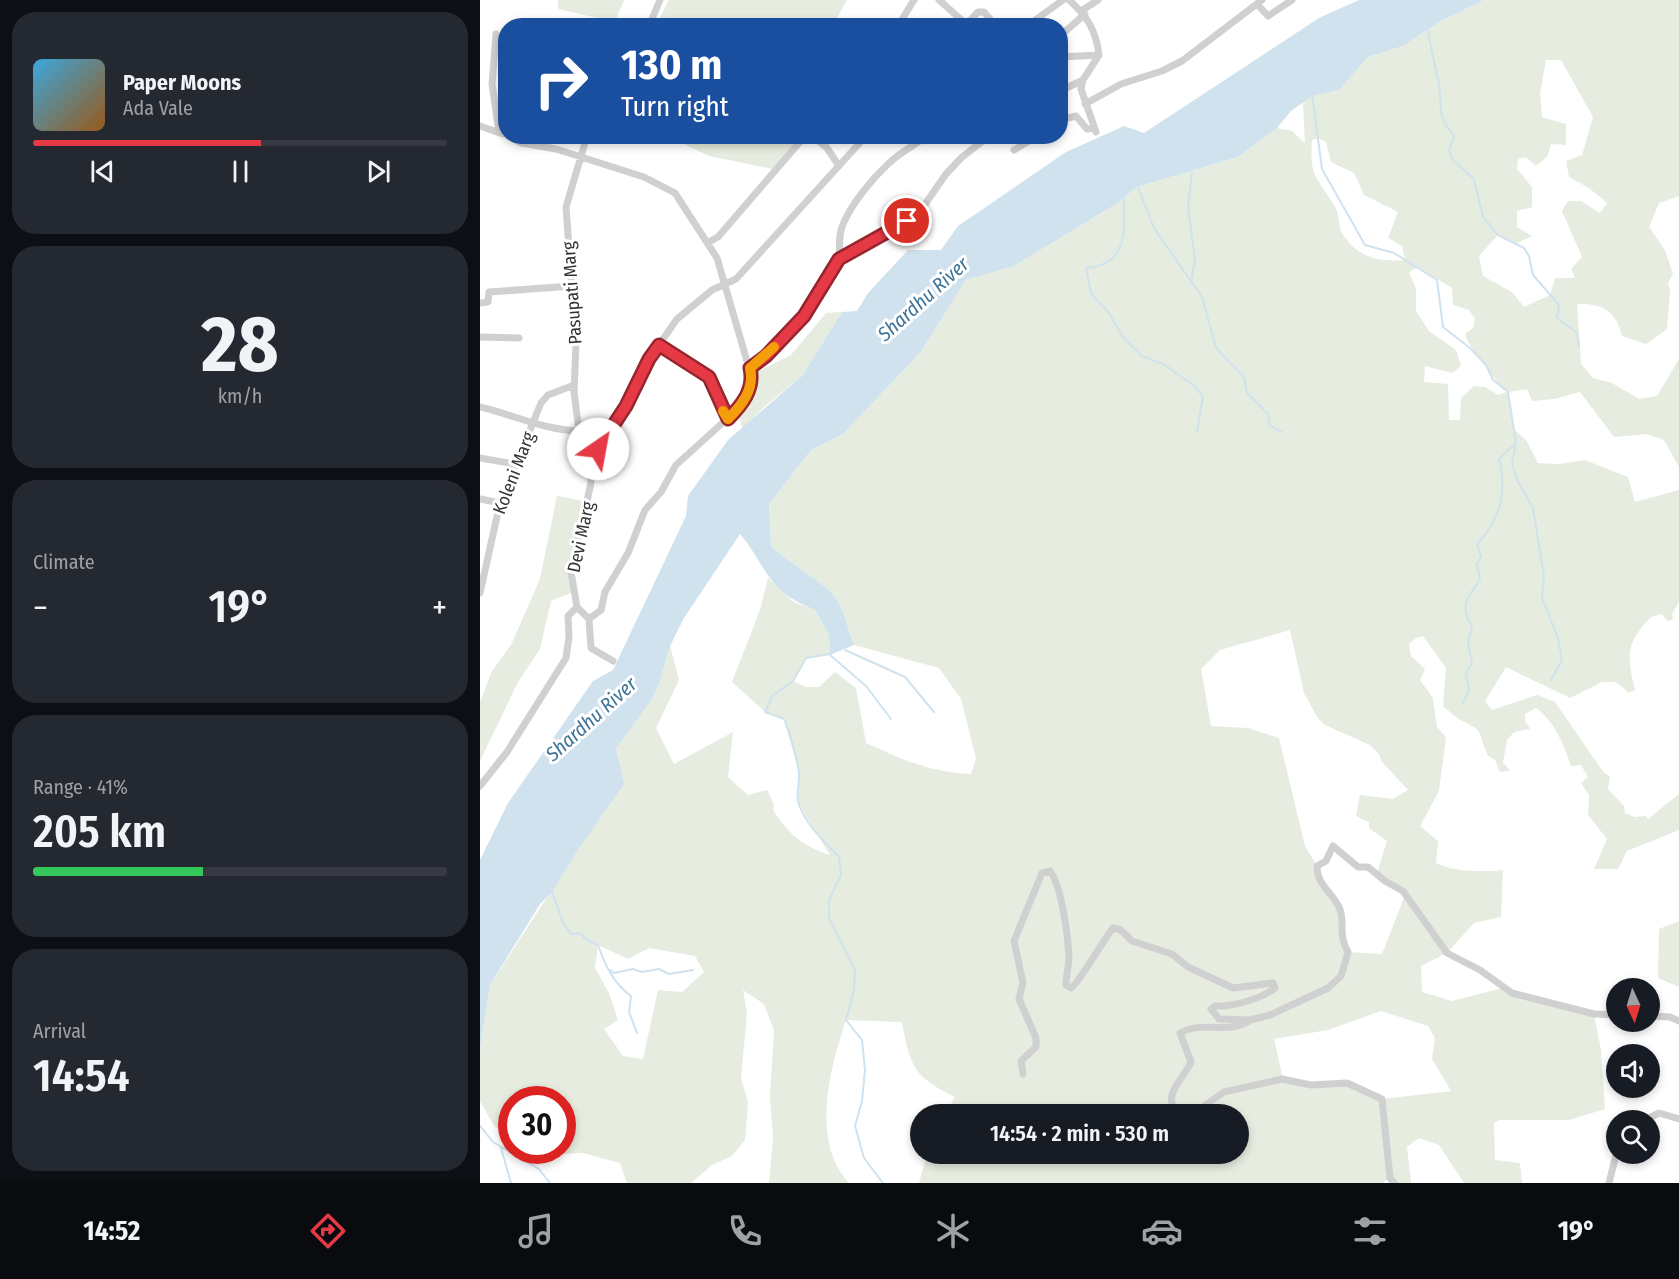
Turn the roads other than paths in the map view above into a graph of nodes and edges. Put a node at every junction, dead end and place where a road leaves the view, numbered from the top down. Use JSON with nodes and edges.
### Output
{"nodes":[{"id":1,"x":660,"y":0,"type":"edge"},
{"id":2,"x":914,"y":0,"type":"edge"},
{"id":3,"x":939,"y":0,"type":"edge"},
{"id":4,"x":1063,"y":0,"type":"edge"},
{"id":5,"x":1069,"y":0,"type":"edge"},
{"id":6,"x":1098,"y":0,"type":"edge"},
{"id":7,"x":1292,"y":0,"type":"edge"},
{"id":8,"x":1260,"y":3,"type":"edge"},
{"id":9,"x":1083,"y":13,"type":"junction"},
{"id":10,"x":652,"y":18,"type":"edge"},
{"id":11,"x":903,"y":18,"type":"edge"},
{"id":12,"x":958,"y":18,"type":"edge"},
{"id":13,"x":972,"y":18,"type":"edge"},
{"id":14,"x":989,"y":18,"type":"edge"},
{"id":15,"x":1038,"y":18,"type":"edge"},
{"id":16,"x":1068,"y":28,"type":"edge"},
{"id":17,"x":496,"y":34,"type":"dead end"},
{"id":18,"x":1098,"y":51,"type":"junction"},
{"id":19,"x":1068,"y":56,"type":"edge"},
{"id":20,"x":1083,"y":80,"type":"junction"},
{"id":21,"x":1068,"y":87,"type":"edge"},
{"id":22,"x":1085,"y":104,"type":"junction"},
{"id":23,"x":498,"y":110,"type":"edge"},
{"id":24,"x":1068,"y":118,"type":"edge"},
{"id":25,"x":480,"y":126,"type":"edge"},
{"id":26,"x":498,"y":133,"type":"edge"},
{"id":27,"x":535,"y":144,"type":"edge"},
{"id":28,"x":584,"y":144,"type":"edge"},
{"id":29,"x":798,"y":144,"type":"edge"},
{"id":30,"x":822,"y":144,"type":"edge"},
{"id":31,"x":859,"y":144,"type":"edge"},
{"id":32,"x":915,"y":144,"type":"edge"},
{"id":33,"x":979,"y":144,"type":"edge"},
{"id":34,"x":1024,"y":144,"type":"edge"},
{"id":35,"x":1014,"y":150,"type":"dead end"},
{"id":36,"x":580,"y":157,"type":"junction"},
{"id":37,"x":839,"y":166,"type":"junction"},
{"id":38,"x":709,"y":242,"type":"junction"},
{"id":39,"x":839,"y":259,"type":"junction"},
{"id":40,"x":725,"y":283,"type":"junction"},
{"id":41,"x":572,"y":286,"type":"junction"},
{"id":42,"x":480,"y":303,"type":"edge"},
{"id":43,"x":480,"y":337,"type":"edge"},
{"id":44,"x":519,"y":338,"type":"dead end"},
{"id":45,"x":659,"y":345,"type":"junction"},
{"id":46,"x":750,"y":368,"type":"junction"},
{"id":47,"x":574,"y":385,"type":"junction"},
{"id":48,"x":480,"y":407,"type":"edge"},
{"id":49,"x":728,"y":419,"type":"junction"},
{"id":50,"x":533,"y":424,"type":"junction"},
{"id":51,"x":579,"y":431,"type":"junction"},
{"id":52,"x":480,"y":458,"type":"edge"},
{"id":53,"x":589,"y":463,"type":"junction"},
{"id":54,"x":514,"y":464,"type":"junction"},
{"id":55,"x":480,"y":499,"type":"edge"},
{"id":56,"x":500,"y":503,"type":"junction"},
{"id":57,"x":480,"y":593,"type":"edge"},
{"id":58,"x":577,"y":607,"type":"junction"},
{"id":59,"x":589,"y":619,"type":"junction"},
{"id":60,"x":613,"y":661,"type":"dead end"},
{"id":61,"x":480,"y":786,"type":"edge"},
{"id":62,"x":1606,"y":1015,"type":"edge"},
{"id":63,"x":1660,"y":1016,"type":"edge"},
{"id":64,"x":1250,"y":1020,"type":"junction"},
{"id":65,"x":1679,"y":1021,"type":"edge"},
{"id":66,"x":1023,"y":1074,"type":"dead end"},
{"id":67,"x":1172,"y":1104,"type":"edge"},
{"id":68,"x":1207,"y":1104,"type":"edge"},
{"id":69,"x":1660,"y":1113,"type":"edge"},
{"id":70,"x":1679,"y":1119,"type":"edge"},
{"id":71,"x":1614,"y":1164,"type":"edge"},
{"id":72,"x":1394,"y":1183,"type":"edge"},
{"id":73,"x":1609,"y":1183,"type":"edge"}],
"edges":[{"from":1,"to":10,"type":"street"},
{"from":2,"to":11,"type":"street"},
{"from":3,"to":12,"type":"street"},
{"from":4,"to":15,"type":"street"},
{"from":5,"to":9,"type":"street"},
{"from":6,"to":9,"type":"street"},
{"from":7,"to":8,"type":"street"},
{"from":8,"to":22,"type":"street"},
{"from":9,"to":16,"type":"street"},
{"from":9,"to":18,"type":"street"},
{"from":13,"to":14,"type":"street"},
{"from":17,"to":23,"type":"street"},
{"from":18,"to":19,"type":"street"},
{"from":18,"to":20,"type":"street"},
{"from":20,"to":21,"type":"street"},
{"from":20,"to":22,"type":"street"},
{"from":22,"to":24,"type":"street"},
{"from":25,"to":26,"type":"street"},
{"from":27,"to":36,"type":"street"},
{"from":28,"to":36,"type":"street","name":"Pasupati Marg"},
{"from":29,"to":38,"type":"street"},
{"from":30,"to":37,"type":"street"},
{"from":31,"to":37,"type":"street"},
{"from":32,"to":39,"type":"street"},
{"from":33,"to":39,"type":"street"},
{"from":34,"to":35,"type":"street"},
{"from":36,"to":38,"type":"street"},
{"from":36,"to":41,"type":"street","name":"Pasupati Marg"},
{"from":37,"to":40,"type":"street"},
{"from":38,"to":40,"type":"street"},
{"from":39,"to":46,"type":"street"},
{"from":40,"to":45,"type":"street"},
{"from":40,"to":46,"type":"street"},
{"from":41,"to":42,"type":"street"},
{"from":41,"to":47,"type":"street","name":"Pasupati Marg"},
{"from":43,"to":44,"type":"street"},
{"from":45,"to":49,"type":"street"},
{"from":45,"to":53,"type":"street"},
{"from":46,"to":49,"type":"street"},
{"from":47,"to":50,"type":"street","name":"Koleni Marg"},
{"from":47,"to":51,"type":"street","name":"Pasupati Marg"},
{"from":48,"to":50,"type":"street"},
{"from":49,"to":59,"type":"street"},
{"from":50,"to":51,"type":"street"},
{"from":50,"to":54,"type":"street","name":"Koleni Marg"},
{"from":51,"to":53,"type":"street","name":"Devi Marg"},
{"from":52,"to":54,"type":"street"},
{"from":53,"to":58,"type":"street","name":"Devi Marg"},
{"from":54,"to":56,"type":"street","name":"Koleni Marg"},
{"from":55,"to":56,"type":"street"},
{"from":56,"to":57,"type":"street","name":"Koleni Marg"},
{"from":58,"to":59,"type":"street"},
{"from":58,"to":61,"type":"street"},
{"from":59,"to":60,"type":"street"},
{"from":62,"to":64,"type":"street"},
{"from":63,"to":65,"type":"street"},
{"from":64,"to":66,"type":"street"},
{"from":64,"to":67,"type":"street"},
{"from":68,"to":72,"type":"street"},
{"from":69,"to":70,"type":"street"},
{"from":71,"to":73,"type":"street"}]}
